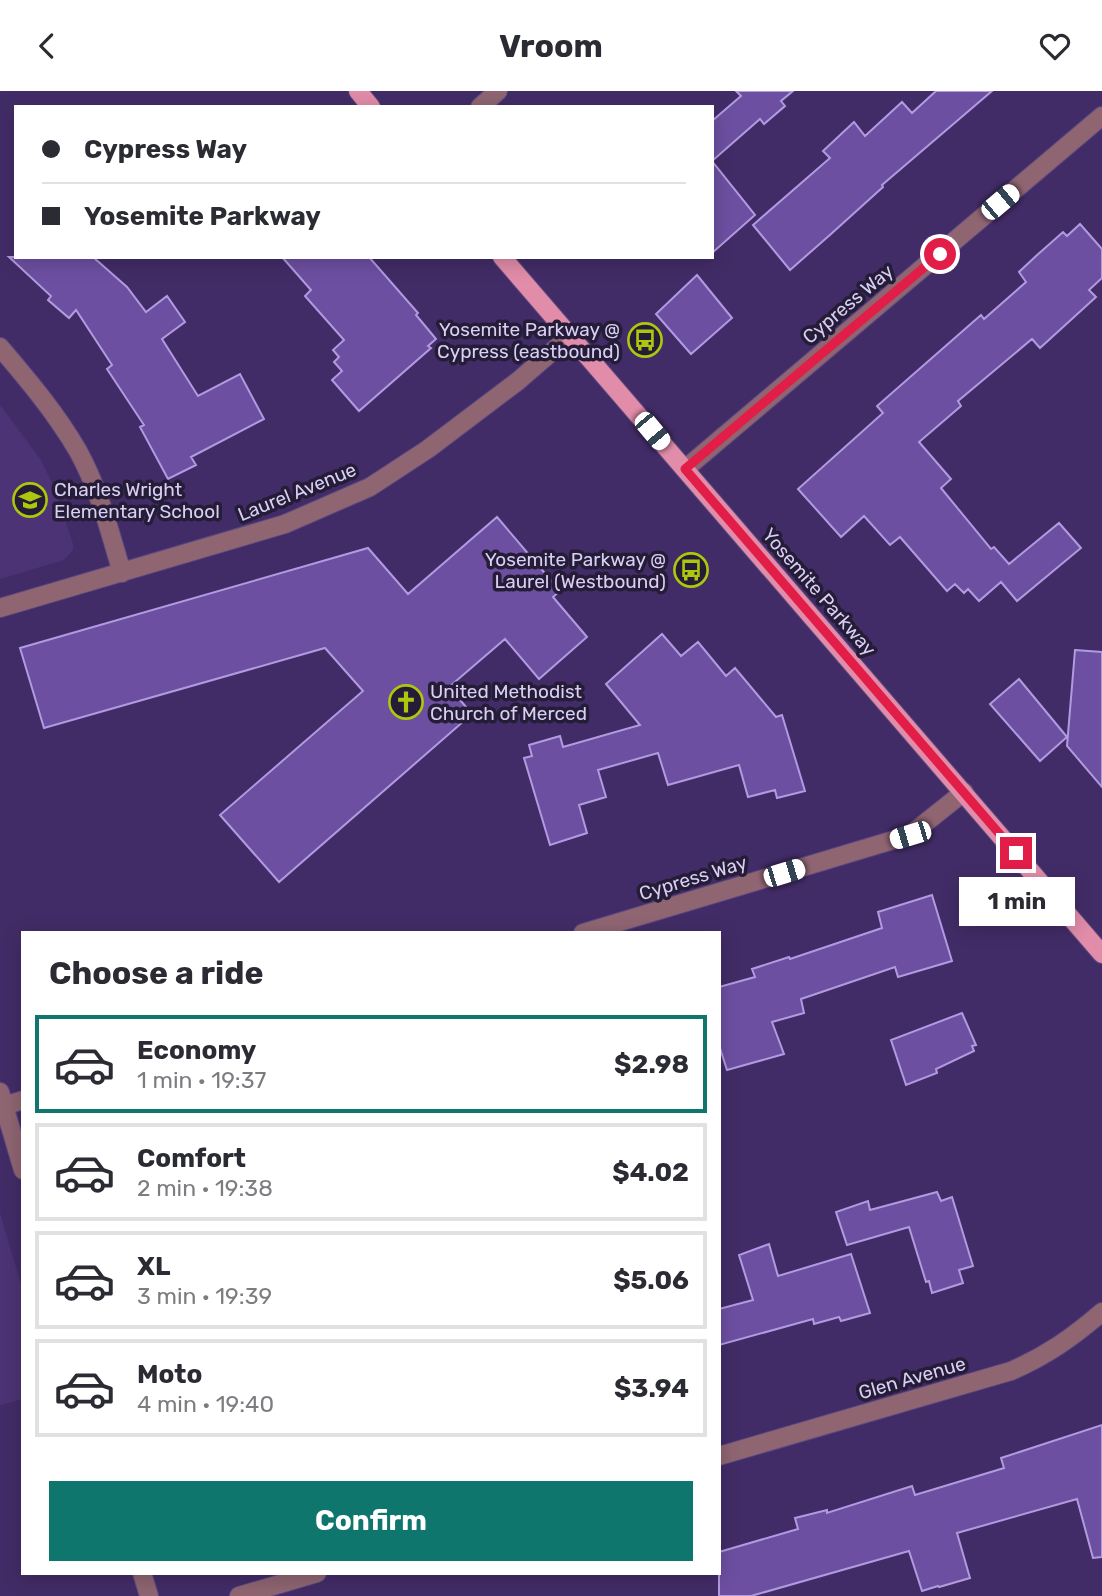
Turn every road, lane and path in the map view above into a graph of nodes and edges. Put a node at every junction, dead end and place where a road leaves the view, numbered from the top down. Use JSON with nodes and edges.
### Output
{"nodes":[{"id":1,"x":358,"y":91,"type":"edge"},
{"id":2,"x":498,"y":91,"type":"edge"},
{"id":3,"x":369,"y":105,"type":"edge"},
{"id":4,"x":482,"y":105,"type":"edge"},
{"id":5,"x":1102,"y":116,"type":"edge"},
{"id":6,"x":504,"y":259,"type":"edge"},
{"id":7,"x":570,"y":336,"type":"junction"},
{"id":8,"x":0,"y":347,"type":"edge"},
{"id":9,"x":685,"y":469,"type":"junction"},
{"id":10,"x":122,"y":573,"type":"junction"},
{"id":11,"x":0,"y":608,"type":"edge"},
{"id":12,"x":964,"y":792,"type":"junction"},
{"id":13,"x":590,"y":931,"type":"edge"},
{"id":14,"x":1102,"y":954,"type":"edge"},
{"id":15,"x":2,"y":1099,"type":"edge"},
{"id":16,"x":21,"y":1100,"type":"edge"},
{"id":17,"x":21,"y":1163,"type":"edge"},
{"id":18,"x":1102,"y":1312,"type":"edge"},
{"id":19,"x":721,"y":1455,"type":"edge"},
{"id":20,"x":143,"y":1575,"type":"edge"},
{"id":21,"x":310,"y":1575,"type":"edge"},
{"id":22,"x":149,"y":1596,"type":"edge"},
{"id":23,"x":239,"y":1596,"type":"edge"}],
"edges":[{"from":1,"to":3,"type":"main road"},
{"from":2,"to":4,"type":"street"},
{"from":5,"to":9,"type":"street","name":"Cypress Way"},
{"from":6,"to":7,"type":"main road","name":"Yosemite Parkway"},
{"from":7,"to":9,"type":"main road","name":"Yosemite Parkway"},
{"from":7,"to":10,"type":"street","name":"Laurel Avenue"},
{"from":8,"to":10,"type":"street"},
{"from":9,"to":12,"type":"main road","name":"Yosemite Parkway"},
{"from":10,"to":11,"type":"street","name":"Laurel Avenue"},
{"from":12,"to":13,"type":"street","name":"Cypress Way"},
{"from":12,"to":14,"type":"main road","name":"Yosemite Parkway"},
{"from":15,"to":16,"type":"street"},
{"from":15,"to":17,"type":"street"},
{"from":18,"to":19,"type":"street","name":"Glen Avenue"},
{"from":20,"to":22,"type":"street"},
{"from":21,"to":23,"type":"street"}]}
